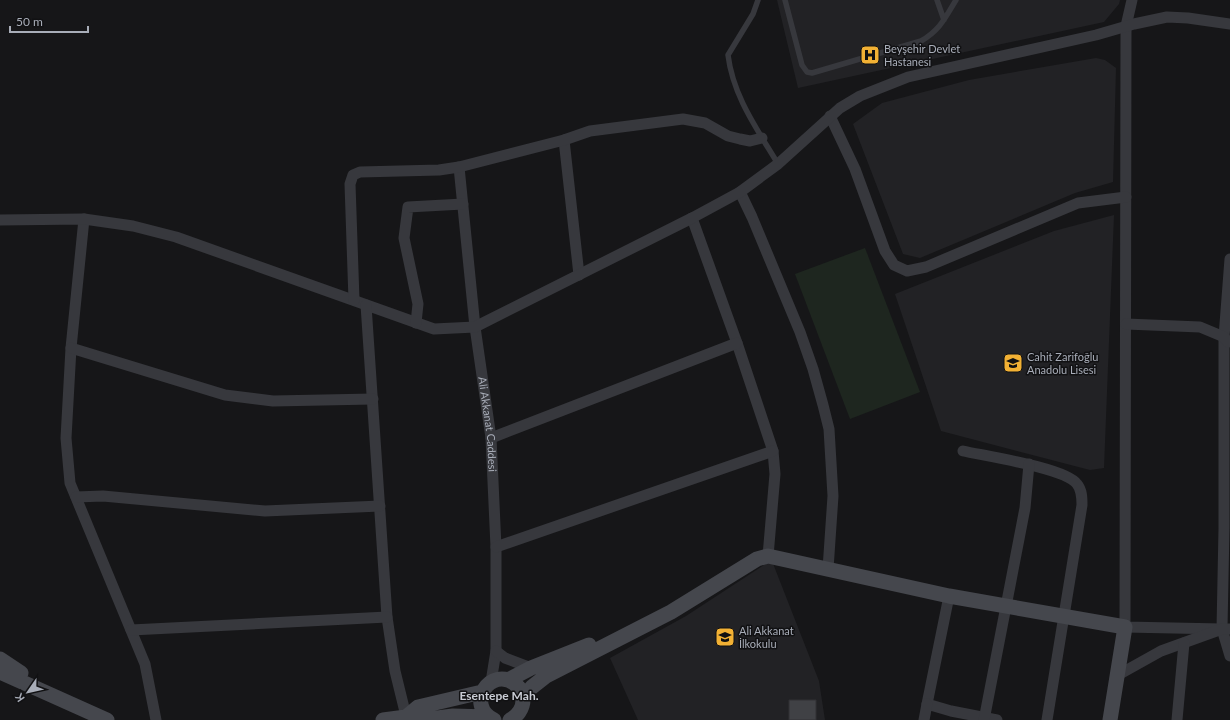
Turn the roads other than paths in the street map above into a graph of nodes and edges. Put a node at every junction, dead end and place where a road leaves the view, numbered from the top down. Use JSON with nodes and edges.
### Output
{"nodes":[{"id":1,"x":758,"y":0,"type":"edge"},
{"id":2,"x":785,"y":0,"type":"edge"},
{"id":3,"x":937,"y":0,"type":"edge"},
{"id":4,"x":956,"y":0,"type":"edge"},
{"id":5,"x":1132,"y":0,"type":"edge"},
{"id":6,"x":944,"y":20,"type":"junction"},
{"id":7,"x":1230,"y":24,"type":"edge"},
{"id":8,"x":1126,"y":26,"type":"junction"},
{"id":9,"x":830,"y":116,"type":"junction"},
{"id":10,"x":762,"y":138,"type":"junction"},
{"id":11,"x":564,"y":140,"type":"junction"},
{"id":12,"x":778,"y":164,"type":"junction"},
{"id":13,"x":459,"y":167,"type":"junction"},
{"id":14,"x":740,"y":192,"type":"junction"},
{"id":15,"x":1126,"y":197,"type":"junction"},
{"id":16,"x":463,"y":204,"type":"junction"},
{"id":17,"x":692,"y":218,"type":"junction"},
{"id":18,"x":84,"y":219,"type":"junction"},
{"id":19,"x":0,"y":220,"type":"edge"},
{"id":20,"x":1230,"y":259,"type":"edge"},
{"id":21,"x":579,"y":275,"type":"junction"},
{"id":22,"x":354,"y":300,"type":"junction"},
{"id":23,"x":366,"y":305,"type":"junction"},
{"id":24,"x":416,"y":323,"type":"junction"},
{"id":25,"x":1126,"y":324,"type":"junction"},
{"id":26,"x":475,"y":326,"type":"junction"},
{"id":27,"x":1227,"y":342,"type":"edge"},
{"id":28,"x":738,"y":343,"type":"junction"},
{"id":29,"x":71,"y":348,"type":"junction"},
{"id":30,"x":373,"y":399,"type":"junction"},
{"id":31,"x":491,"y":438,"type":"junction"},
{"id":32,"x":773,"y":451,"type":"junction"},
{"id":33,"x":963,"y":451,"type":"dead end"},
{"id":34,"x":1029,"y":464,"type":"junction"},
{"id":35,"x":76,"y":497,"type":"junction"},
{"id":36,"x":380,"y":506,"type":"junction"},
{"id":37,"x":1227,"y":527,"type":"edge"},
{"id":38,"x":496,"y":548,"type":"junction"},
{"id":39,"x":768,"y":556,"type":"junction"},
{"id":40,"x":828,"y":569,"type":"junction"},
{"id":41,"x":949,"y":596,"type":"junction"},
{"id":42,"x":1006,"y":606,"type":"junction"},
{"id":43,"x":671,"y":612,"type":"junction"},
{"id":44,"x":1064,"y":616,"type":"junction"},
{"id":45,"x":387,"y":617,"type":"junction"},
{"id":46,"x":1125,"y":627,"type":"junction"},
{"id":47,"x":1226,"y":629,"type":"edge"},
{"id":48,"x":131,"y":630,"type":"junction"},
{"id":49,"x":1184,"y":643,"type":"junction"},
{"id":50,"x":496,"y":651,"type":"junction"},
{"id":51,"x":1230,"y":656,"type":"edge"},
{"id":52,"x":0,"y":660,"type":"edge"},
{"id":53,"x":531,"y":668,"type":"junction"},
{"id":54,"x":0,"y":672,"type":"edge"},
{"id":55,"x":1118,"y":676,"type":"junction"},
{"id":56,"x":508,"y":680,"type":"junction"},
{"id":57,"x":487,"y":687,"type":"junction"},
{"id":58,"x":62,"y":700,"type":"junction"},
{"id":59,"x":927,"y":704,"type":"junction"},
{"id":60,"x":518,"y":712,"type":"edge"},
{"id":61,"x":406,"y":718,"type":"edge"},
{"id":62,"x":491,"y":719,"type":"edge"},
{"id":63,"x":985,"y":719,"type":"edge"},
{"id":64,"x":107,"y":720,"type":"edge"},
{"id":65,"x":156,"y":720,"type":"edge"},
{"id":66,"x":383,"y":720,"type":"edge"},
{"id":67,"x":924,"y":720,"type":"edge"},
{"id":68,"x":996,"y":720,"type":"edge"},
{"id":69,"x":1047,"y":720,"type":"edge"},
{"id":70,"x":1110,"y":720,"type":"edge"},
{"id":71,"x":1178,"y":720,"type":"edge"}],
"edges":[{"from":1,"to":10,"type":"lane"},
{"from":2,"to":6,"type":"lane"},
{"from":3,"to":6,"type":"lane"},
{"from":4,"to":6,"type":"lane"},
{"from":5,"to":8,"type":"street"},
{"from":7,"to":8,"type":"street"},
{"from":8,"to":9,"type":"street"},
{"from":8,"to":15,"type":"street"},
{"from":9,"to":12,"type":"street"},
{"from":9,"to":15,"type":"street"},
{"from":10,"to":11,"type":"street"},
{"from":10,"to":12,"type":"lane"},
{"from":11,"to":13,"type":"street"},
{"from":11,"to":21,"type":"street"},
{"from":12,"to":14,"type":"street"},
{"from":13,"to":16,"type":"street","name":"Ali Akkanat Caddesi"},
{"from":13,"to":22,"type":"street"},
{"from":14,"to":17,"type":"street"},
{"from":14,"to":40,"type":"street"},
{"from":15,"to":25,"type":"street"},
{"from":16,"to":24,"type":"street"},
{"from":16,"to":26,"type":"street","name":"Ali Akkanat Caddesi"},
{"from":17,"to":21,"type":"street"},
{"from":17,"to":28,"type":"street"},
{"from":18,"to":19,"type":"street"},
{"from":18,"to":22,"type":"street"},
{"from":18,"to":29,"type":"street"},
{"from":20,"to":27,"type":"street"},
{"from":21,"to":26,"type":"street"},
{"from":22,"to":23,"type":"street"},
{"from":23,"to":24,"type":"street"},
{"from":23,"to":30,"type":"street"},
{"from":24,"to":26,"type":"street"},
{"from":25,"to":27,"type":"street"},
{"from":25,"to":46,"type":"street"},
{"from":26,"to":31,"type":"street","name":"Ali Akkanat Caddesi"},
{"from":27,"to":37,"type":"street"},
{"from":28,"to":31,"type":"street"},
{"from":28,"to":32,"type":"street"},
{"from":29,"to":30,"type":"street"},
{"from":29,"to":35,"type":"street"},
{"from":30,"to":36,"type":"street"},
{"from":31,"to":38,"type":"street","name":"Ali Akkanat Caddesi"},
{"from":32,"to":38,"type":"street"},
{"from":32,"to":39,"type":"street"},
{"from":33,"to":34,"type":"street"},
{"from":34,"to":42,"type":"street"},
{"from":34,"to":44,"type":"street"},
{"from":35,"to":36,"type":"street"},
{"from":35,"to":48,"type":"street"},
{"from":36,"to":45,"type":"street"},
{"from":37,"to":47,"type":"street"},
{"from":38,"to":50,"type":"street","name":"Ali Akkanat Caddesi"},
{"from":39,"to":40,"type":"street"},
{"from":39,"to":43,"type":"street"},
{"from":40,"to":41,"type":"street"},
{"from":41,"to":42,"type":"street"},
{"from":41,"to":59,"type":"street"},
{"from":42,"to":44,"type":"street"},
{"from":42,"to":63,"type":"street"},
{"from":43,"to":53,"type":"street"},
{"from":43,"to":60,"type":"street"},
{"from":44,"to":46,"type":"street"},
{"from":44,"to":69,"type":"street"},
{"from":45,"to":48,"type":"street"},
{"from":45,"to":61,"type":"street"},
{"from":46,"to":47,"type":"street"},
{"from":46,"to":55,"type":"street"},
{"from":47,"to":49,"type":"street"},
{"from":47,"to":51,"type":"street"},
{"from":48,"to":65,"type":"street"},
{"from":49,"to":55,"type":"street"},
{"from":49,"to":71,"type":"street"},
{"from":50,"to":53,"type":"street"},
{"from":50,"to":57,"type":"street","name":"Ali Akkanat Caddesi"},
{"from":52,"to":58,"type":"street"},
{"from":53,"to":56,"type":"street"},
{"from":54,"to":58,"type":"street"},
{"from":55,"to":70,"type":"street"},
{"from":56,"to":57,"type":"street"},
{"from":56,"to":60,"type":"street"},
{"from":57,"to":61,"type":"street"},
{"from":57,"to":62,"type":"street"},
{"from":58,"to":64,"type":"street"},
{"from":59,"to":63,"type":"street"},
{"from":59,"to":67,"type":"street"},
{"from":61,"to":62,"type":"street"},
{"from":61,"to":66,"type":"street"},
{"from":63,"to":68,"type":"street"}]}
